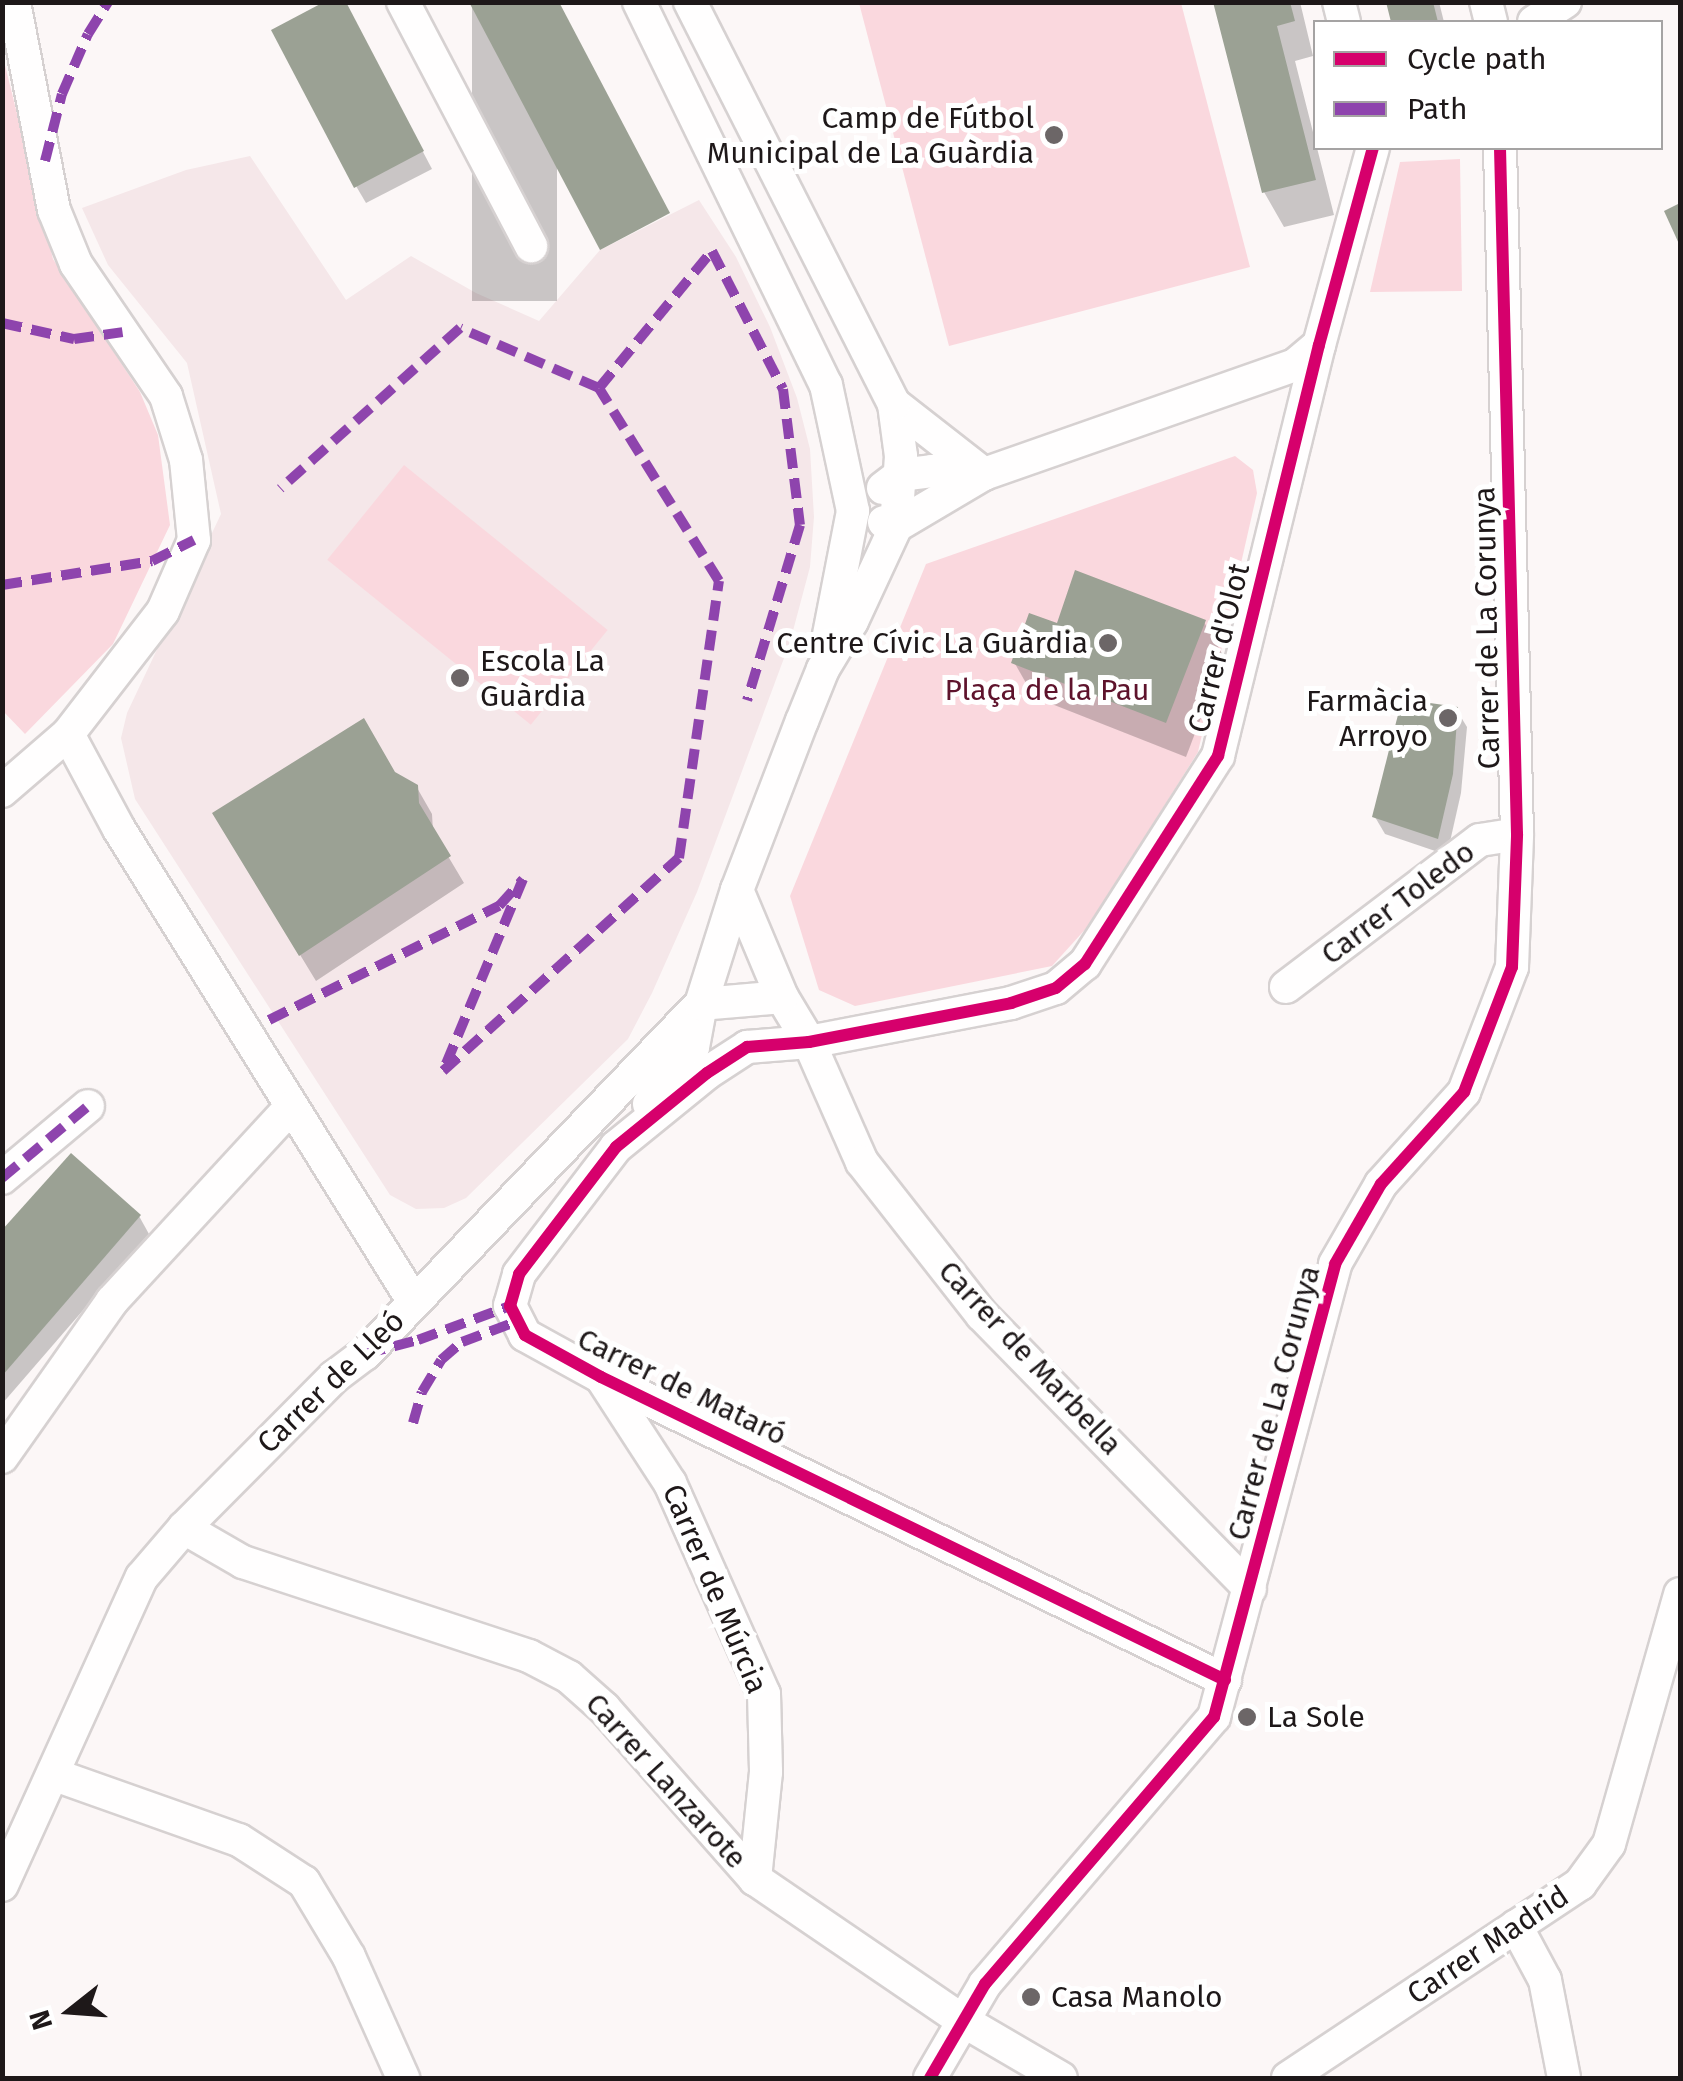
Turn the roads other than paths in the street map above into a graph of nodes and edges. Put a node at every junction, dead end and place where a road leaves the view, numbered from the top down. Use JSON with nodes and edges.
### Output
{"nodes":[{"id":1,"x":14,"y":2,"type":"edge"},
{"id":2,"x":403,"y":2,"type":"edge"},
{"id":3,"x":639,"y":2,"type":"edge"},
{"id":4,"x":690,"y":2,"type":"edge"},
{"id":5,"x":1565,"y":2,"type":"edge"},
{"id":6,"x":1537,"y":20,"type":"edge"},
{"id":7,"x":1372,"y":150,"type":"edge"},
{"id":8,"x":1500,"y":150,"type":"edge"},
{"id":9,"x":530,"y":246,"type":"dead end"},
{"id":10,"x":1319,"y":345,"type":"junction"},
{"id":11,"x":894,"y":404,"type":"junction"},
{"id":12,"x":984,"y":474,"type":"junction"},
{"id":13,"x":900,"y":475,"type":"junction"},
{"id":14,"x":853,"y":512,"type":"junction"},
{"id":15,"x":896,"y":526,"type":"junction"},
{"id":16,"x":823,"y":669,"type":"junction"},
{"id":17,"x":68,"y":734,"type":"junction"},
{"id":18,"x":2,"y":791,"type":"edge"},
{"id":19,"x":1517,"y":834,"type":"junction"},
{"id":20,"x":738,"y":890,"type":"junction"},
{"id":21,"x":1286,"y":987,"type":"dead end"},
{"id":22,"x":782,"y":996,"type":"junction"},
{"id":23,"x":700,"y":1004,"type":"junction"},
{"id":24,"x":808,"y":1042,"type":"junction"},
{"id":25,"x":88,"y":1106,"type":"dead end"},
{"id":26,"x":290,"y":1108,"type":"junction"},
{"id":27,"x":616,"y":1148,"type":"junction"},
{"id":28,"x":2,"y":1178,"type":"edge"},
{"id":29,"x":414,"y":1302,"type":"junction"},
{"id":30,"x":601,"y":1377,"type":"junction"},
{"id":31,"x":2,"y":1457,"type":"edge"},
{"id":32,"x":184,"y":1528,"type":"junction"},
{"id":33,"x":1250,"y":1589,"type":"junction"},
{"id":34,"x":1680,"y":1594,"type":"edge"},
{"id":35,"x":1225,"y":1680,"type":"junction"},
{"id":36,"x":54,"y":1775,"type":"junction"},
{"id":37,"x":755,"y":1879,"type":"junction"},
{"id":38,"x":2,"y":1885,"type":"edge"},
{"id":39,"x":1516,"y":1926,"type":"junction"},
{"id":40,"x":965,"y":2022,"type":"junction"},
{"id":41,"x":403,"y":2078,"type":"edge"},
{"id":42,"x":930,"y":2078,"type":"edge"},
{"id":43,"x":1061,"y":2078,"type":"edge"},
{"id":44,"x":1288,"y":2078,"type":"edge"},
{"id":45,"x":1564,"y":2078,"type":"edge"}],
"edges":[{"from":1,"to":17,"type":"street"},
{"from":2,"to":9,"type":"street"},
{"from":3,"to":14,"type":"street"},
{"from":4,"to":11,"type":"street"},
{"from":5,"to":6,"type":"street"},
{"from":7,"to":10,"type":"street","name":"Carrer d'Olot"},
{"from":8,"to":19,"type":"street","name":"Carrer de La Corunya"},
{"from":10,"to":12,"type":"street"},
{"from":10,"to":24,"type":"street","name":"Carrer d'Olot"},
{"from":11,"to":12,"type":"street"},
{"from":11,"to":13,"type":"street"},
{"from":12,"to":13,"type":"street"},
{"from":12,"to":15,"type":"street"},
{"from":13,"to":14,"type":"street"},
{"from":13,"to":15,"type":"street"},
{"from":14,"to":15,"type":"street"},
{"from":14,"to":16,"type":"street"},
{"from":15,"to":16,"type":"street"},
{"from":16,"to":20,"type":"street","name":"Carrer de Mataró"},
{"from":17,"to":18,"type":"street"},
{"from":17,"to":26,"type":"street"},
{"from":19,"to":21,"type":"street","name":"Carrer Toledo"},
{"from":19,"to":33,"type":"street","name":"Carrer de La Corunya"},
{"from":20,"to":22,"type":"street","name":"Carrer de Marbella"},
{"from":20,"to":23,"type":"street","name":"Carrer de Mataró"},
{"from":22,"to":23,"type":"street"},
{"from":22,"to":24,"type":"street","name":"Carrer de Marbella"},
{"from":23,"to":27,"type":"street","name":"Carrer de Mataró"},
{"from":23,"to":29,"type":"street","name":"Carrer de Lleó"},
{"from":24,"to":27,"type":"street","name":"Carrer de Mataró"},
{"from":24,"to":33,"type":"street","name":"Carrer de Marbella"},
{"from":25,"to":28,"type":"street"},
{"from":26,"to":29,"type":"street"},
{"from":26,"to":31,"type":"street"},
{"from":27,"to":30,"type":"street","name":"Carrer de Mataró"},
{"from":29,"to":32,"type":"street","name":"Carrer de Lleó"},
{"from":30,"to":35,"type":"street","name":"Carrer de Mataró"},
{"from":30,"to":37,"type":"street","name":"Carrer de Múrcia"},
{"from":32,"to":36,"type":"street","name":"Carrer de Lleó"},
{"from":32,"to":37,"type":"street","name":"Carrer Lanzarote"},
{"from":33,"to":35,"type":"street","name":"Carrer de La Corunya"},
{"from":34,"to":39,"type":"street","name":"Carrer Madrid"},
{"from":35,"to":40,"type":"street","name":"Carrer de La Corunya"},
{"from":36,"to":38,"type":"street","name":"Carrer de Lleó"},
{"from":36,"to":41,"type":"street"},
{"from":37,"to":40,"type":"street","name":"Carrer Lanzarote"},
{"from":39,"to":44,"type":"street","name":"Carrer Madrid"},
{"from":39,"to":45,"type":"street"},
{"from":40,"to":42,"type":"street","name":"Carrer de La Corunya"},
{"from":40,"to":43,"type":"street","name":"Carrer Lanzarote"}]}
